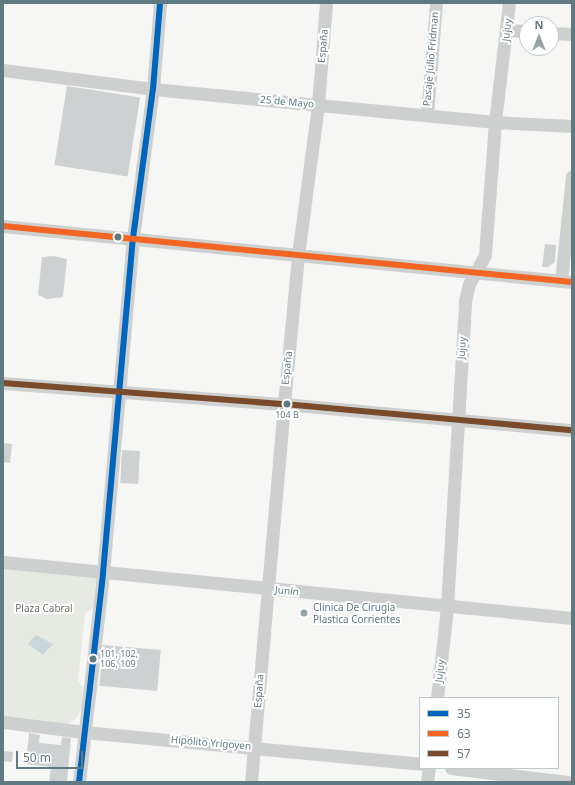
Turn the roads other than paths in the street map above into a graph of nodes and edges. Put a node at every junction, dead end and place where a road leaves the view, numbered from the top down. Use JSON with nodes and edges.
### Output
{"nodes":[{"id":1,"x":160,"y":3,"type":"edge"},
{"id":2,"x":326,"y":3,"type":"edge"},
{"id":3,"x":436,"y":3,"type":"edge"},
{"id":4,"x":509,"y":3,"type":"edge"},
{"id":5,"x":507,"y":30,"type":"junction"},
{"id":6,"x":519,"y":31,"type":"edge"},
{"id":7,"x":559,"y":33,"type":"edge"},
{"id":8,"x":572,"y":34,"type":"edge"},
{"id":9,"x":3,"y":70,"type":"edge"},
{"id":10,"x":153,"y":89,"type":"junction"},
{"id":11,"x":318,"y":105,"type":"junction"},
{"id":12,"x":426,"y":115,"type":"junction"},
{"id":13,"x":495,"y":122,"type":"junction"},
{"id":14,"x":572,"y":126,"type":"edge"},
{"id":15,"x":572,"y":177,"type":"edge"},
{"id":16,"x":3,"y":226,"type":"edge"},
{"id":17,"x":132,"y":238,"type":"junction"},
{"id":18,"x":298,"y":255,"type":"junction"},
{"id":19,"x":474,"y":272,"type":"junction"},
{"id":20,"x":566,"y":282,"type":"edge"},
{"id":21,"x":3,"y":383,"type":"edge"},
{"id":22,"x":118,"y":393,"type":"junction"},
{"id":23,"x":284,"y":404,"type":"junction"},
{"id":24,"x":457,"y":420,"type":"junction"},
{"id":25,"x":572,"y":430,"type":"edge"},
{"id":26,"x":3,"y":562,"type":"edge"},
{"id":27,"x":103,"y":573,"type":"junction"},
{"id":28,"x":266,"y":589,"type":"junction"},
{"id":29,"x":447,"y":608,"type":"junction"},
{"id":30,"x":572,"y":618,"type":"edge"},
{"id":31,"x":437,"y":697,"type":"edge"},
{"id":32,"x":3,"y":722,"type":"edge"},
{"id":33,"x":84,"y":732,"type":"junction"},
{"id":34,"x":255,"y":747,"type":"junction"},
{"id":35,"x":419,"y":764,"type":"edge"},
{"id":36,"x":429,"y":769,"type":"edge"},
{"id":37,"x":459,"y":769,"type":"edge"},
{"id":38,"x":79,"y":782,"type":"edge"},
{"id":39,"x":251,"y":782,"type":"edge"},
{"id":40,"x":427,"y":782,"type":"edge"},
{"id":41,"x":567,"y":782,"type":"edge"}],
"edges":[{"from":1,"to":10,"type":"street"},
{"from":2,"to":11,"type":"street","name":"España"},
{"from":3,"to":12,"type":"street","name":"Pasaje Julio Fridman"},
{"from":4,"to":5,"type":"street","name":"Jujuy"},
{"from":5,"to":6,"type":"street"},
{"from":5,"to":13,"type":"street","name":"Jujuy"},
{"from":7,"to":8,"type":"street"},
{"from":9,"to":10,"type":"street","name":"25 de Mayo"},
{"from":10,"to":11,"type":"street","name":"25 de Mayo"},
{"from":10,"to":17,"type":"street"},
{"from":11,"to":12,"type":"street","name":"25 de Mayo"},
{"from":11,"to":18,"type":"street","name":"España"},
{"from":12,"to":13,"type":"street","name":"25 de Mayo"},
{"from":13,"to":14,"type":"street","name":"25 de Mayo"},
{"from":13,"to":19,"type":"street","name":"Jujuy"},
{"from":15,"to":20,"type":"street"},
{"from":16,"to":17,"type":"street"},
{"from":17,"to":18,"type":"street"},
{"from":17,"to":22,"type":"street"},
{"from":18,"to":19,"type":"street"},
{"from":18,"to":23,"type":"street","name":"España"},
{"from":19,"to":20,"type":"street"},
{"from":19,"to":24,"type":"street","name":"Jujuy"},
{"from":21,"to":22,"type":"street"},
{"from":22,"to":23,"type":"street"},
{"from":22,"to":27,"type":"street"},
{"from":23,"to":24,"type":"street"},
{"from":23,"to":28,"type":"street","name":"España"},
{"from":24,"to":25,"type":"street"},
{"from":24,"to":29,"type":"street","name":"Jujuy"},
{"from":26,"to":27,"type":"street","name":"Junín"},
{"from":27,"to":28,"type":"street","name":"Junín"},
{"from":27,"to":33,"type":"street"},
{"from":28,"to":29,"type":"street","name":"Junín"},
{"from":28,"to":34,"type":"street","name":"España"},
{"from":29,"to":30,"type":"street","name":"Junín"},
{"from":29,"to":31,"type":"street","name":"Jujuy"},
{"from":32,"to":33,"type":"street","name":"Hipólito Yrigoyen"},
{"from":33,"to":34,"type":"street","name":"Hipólito Yrigoyen"},
{"from":33,"to":38,"type":"street"},
{"from":34,"to":35,"type":"street","name":"Hipólito Yrigoyen"},
{"from":34,"to":39,"type":"street","name":"España"},
{"from":36,"to":40,"type":"street"},
{"from":37,"to":41,"type":"street"}]}
